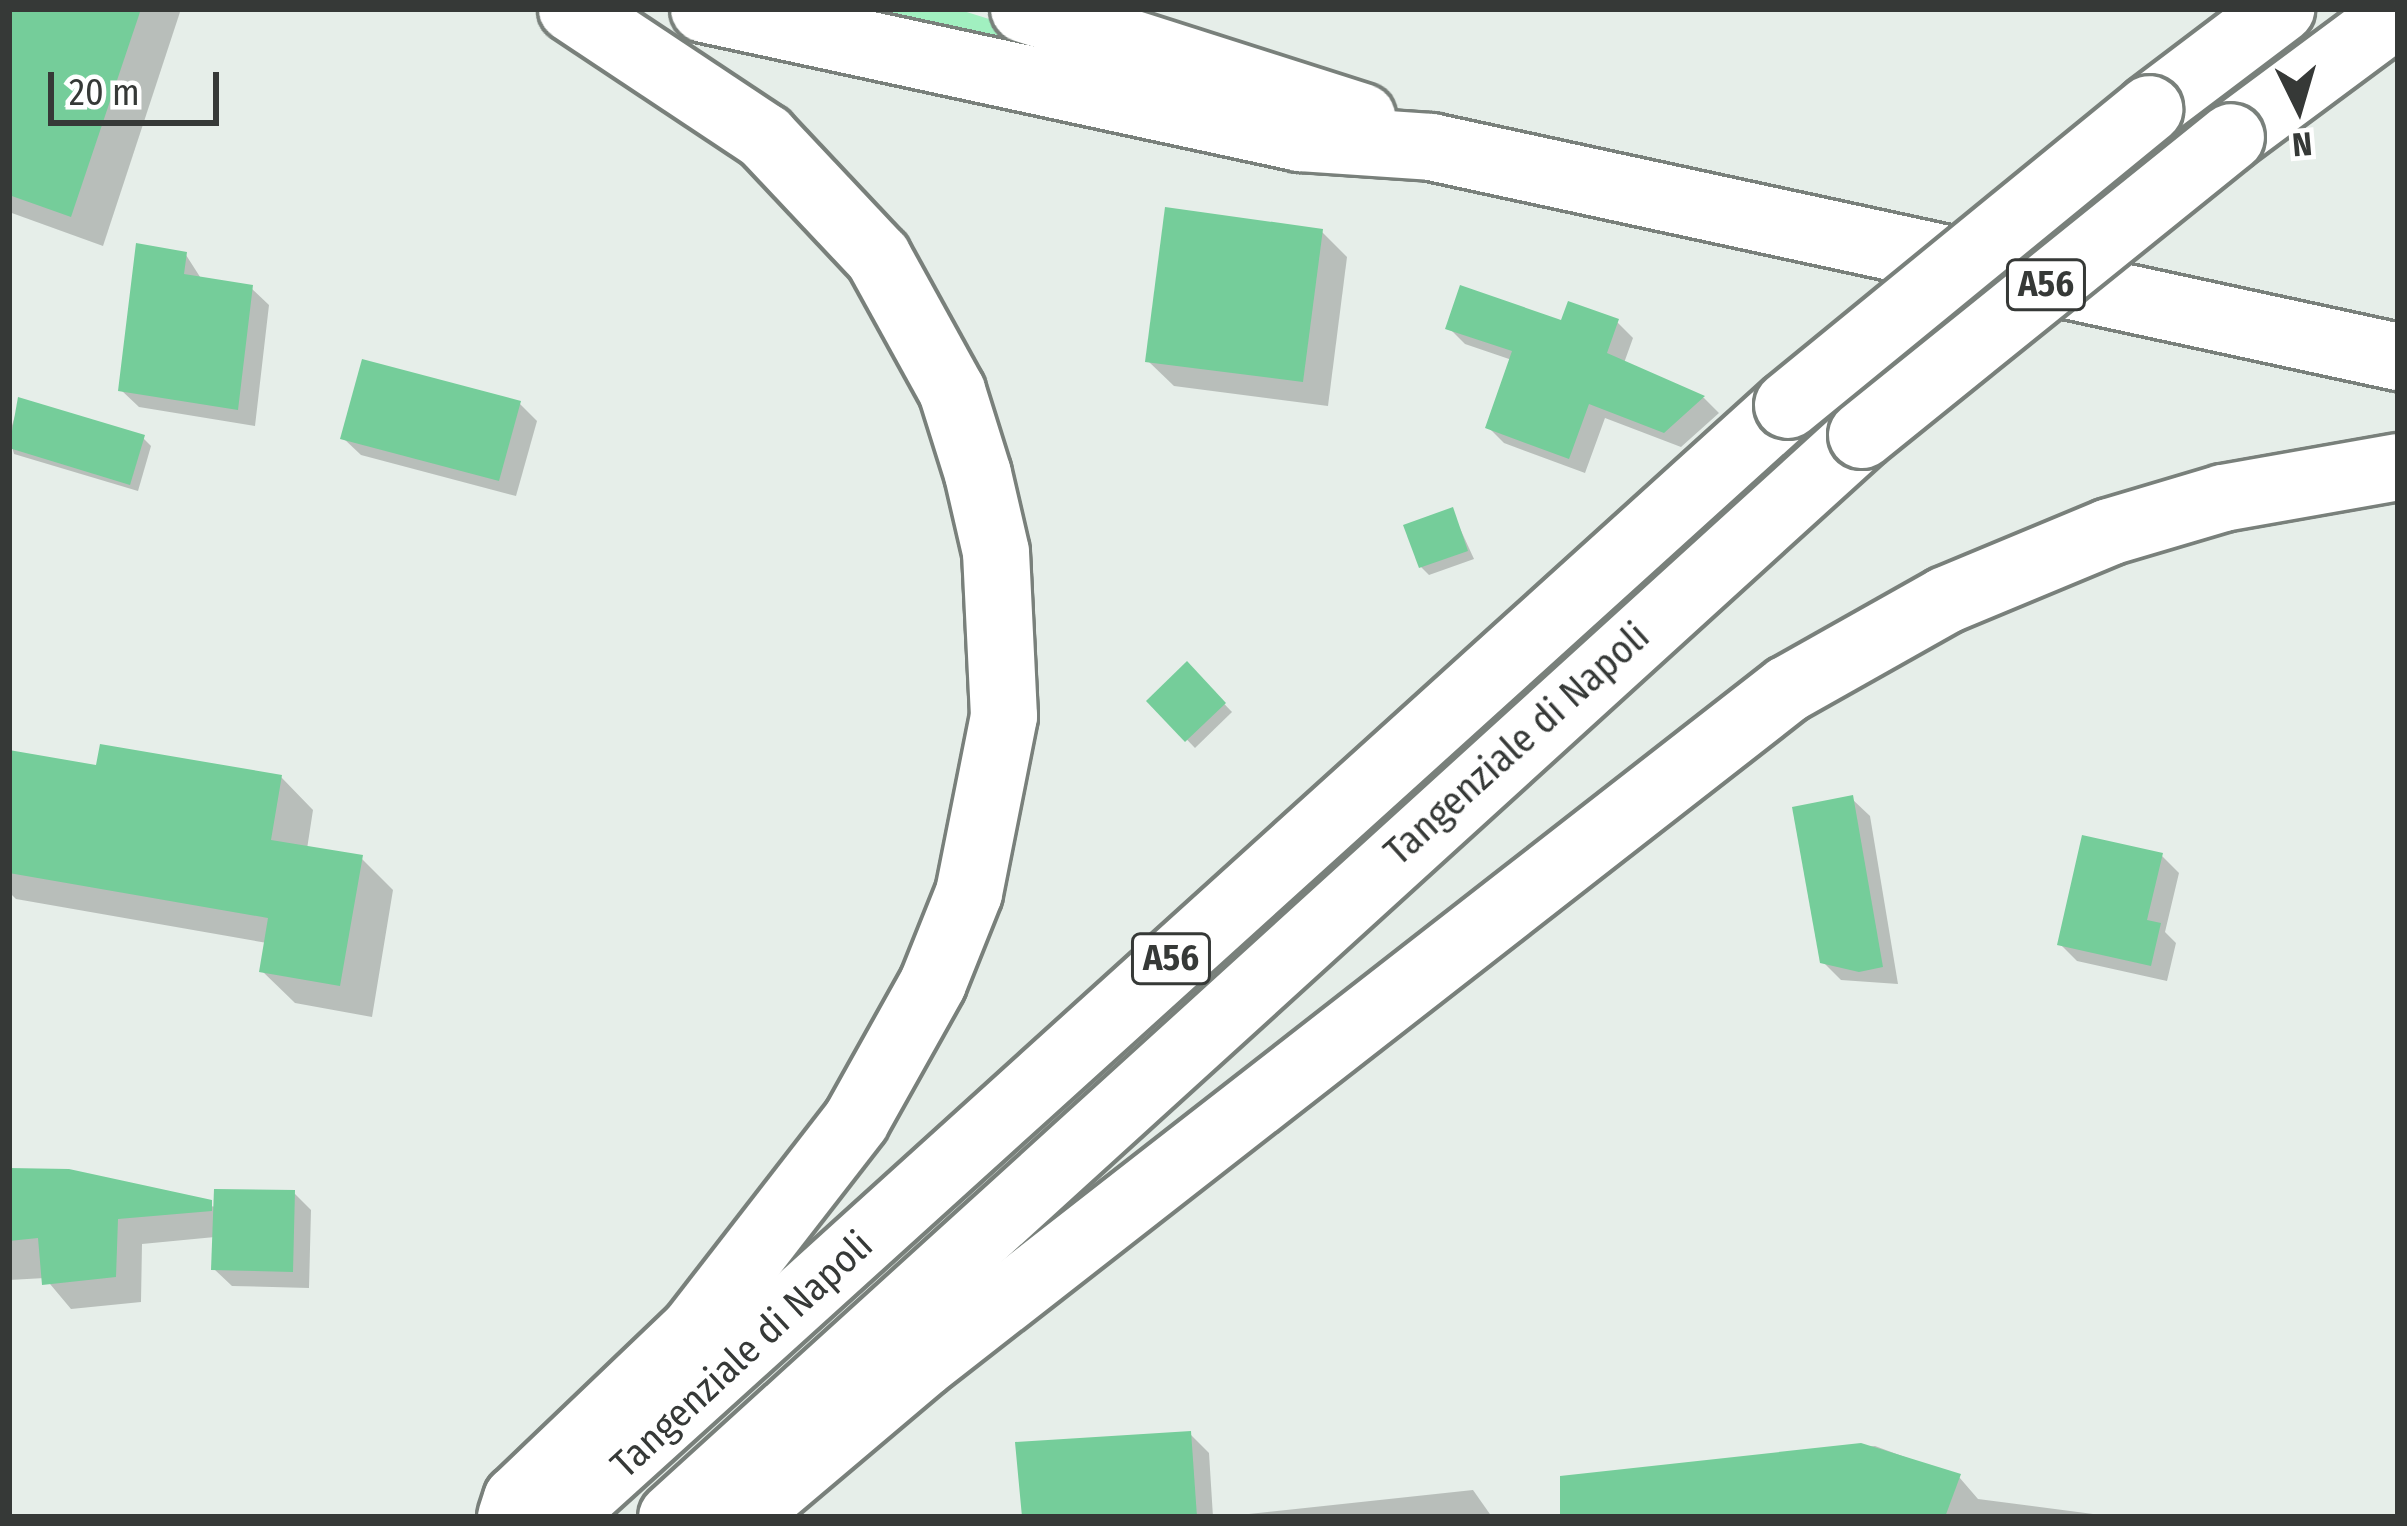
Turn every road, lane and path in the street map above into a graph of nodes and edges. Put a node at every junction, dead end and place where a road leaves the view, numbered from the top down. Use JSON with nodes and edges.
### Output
{"nodes":[{"id":1,"x":572,"y":9,"type":"edge"},
{"id":2,"x":704,"y":9,"type":"edge"},
{"id":3,"x":1024,"y":9,"type":"edge"},
{"id":4,"x":2281,"y":9,"type":"edge"},
{"id":5,"x":2398,"y":13,"type":"edge"},
{"id":6,"x":1431,"y":147,"type":"junction"},
{"id":7,"x":2398,"y":358,"type":"edge"},
{"id":8,"x":2398,"y":467,"type":"edge"},
{"id":9,"x":511,"y":1517,"type":"edge"},
{"id":10,"x":559,"y":1517,"type":"edge"},
{"id":11,"x":672,"y":1517,"type":"edge"},
{"id":12,"x":742,"y":1517,"type":"edge"}],
"edges":[{"from":1,"to":9,"type":"main road"},
{"from":2,"to":6,"type":"main road"},
{"from":3,"to":6,"type":"main road"},
{"from":4,"to":10,"type":"main road","name":"Tangenziale di Napoli","number":"A56","bridge":true},
{"from":5,"to":11,"type":"main road","name":"Tangenziale di Napoli","number":"A56","bridge":true},
{"from":6,"to":7,"type":"main road"},
{"from":8,"to":12,"type":"main road"}]}
